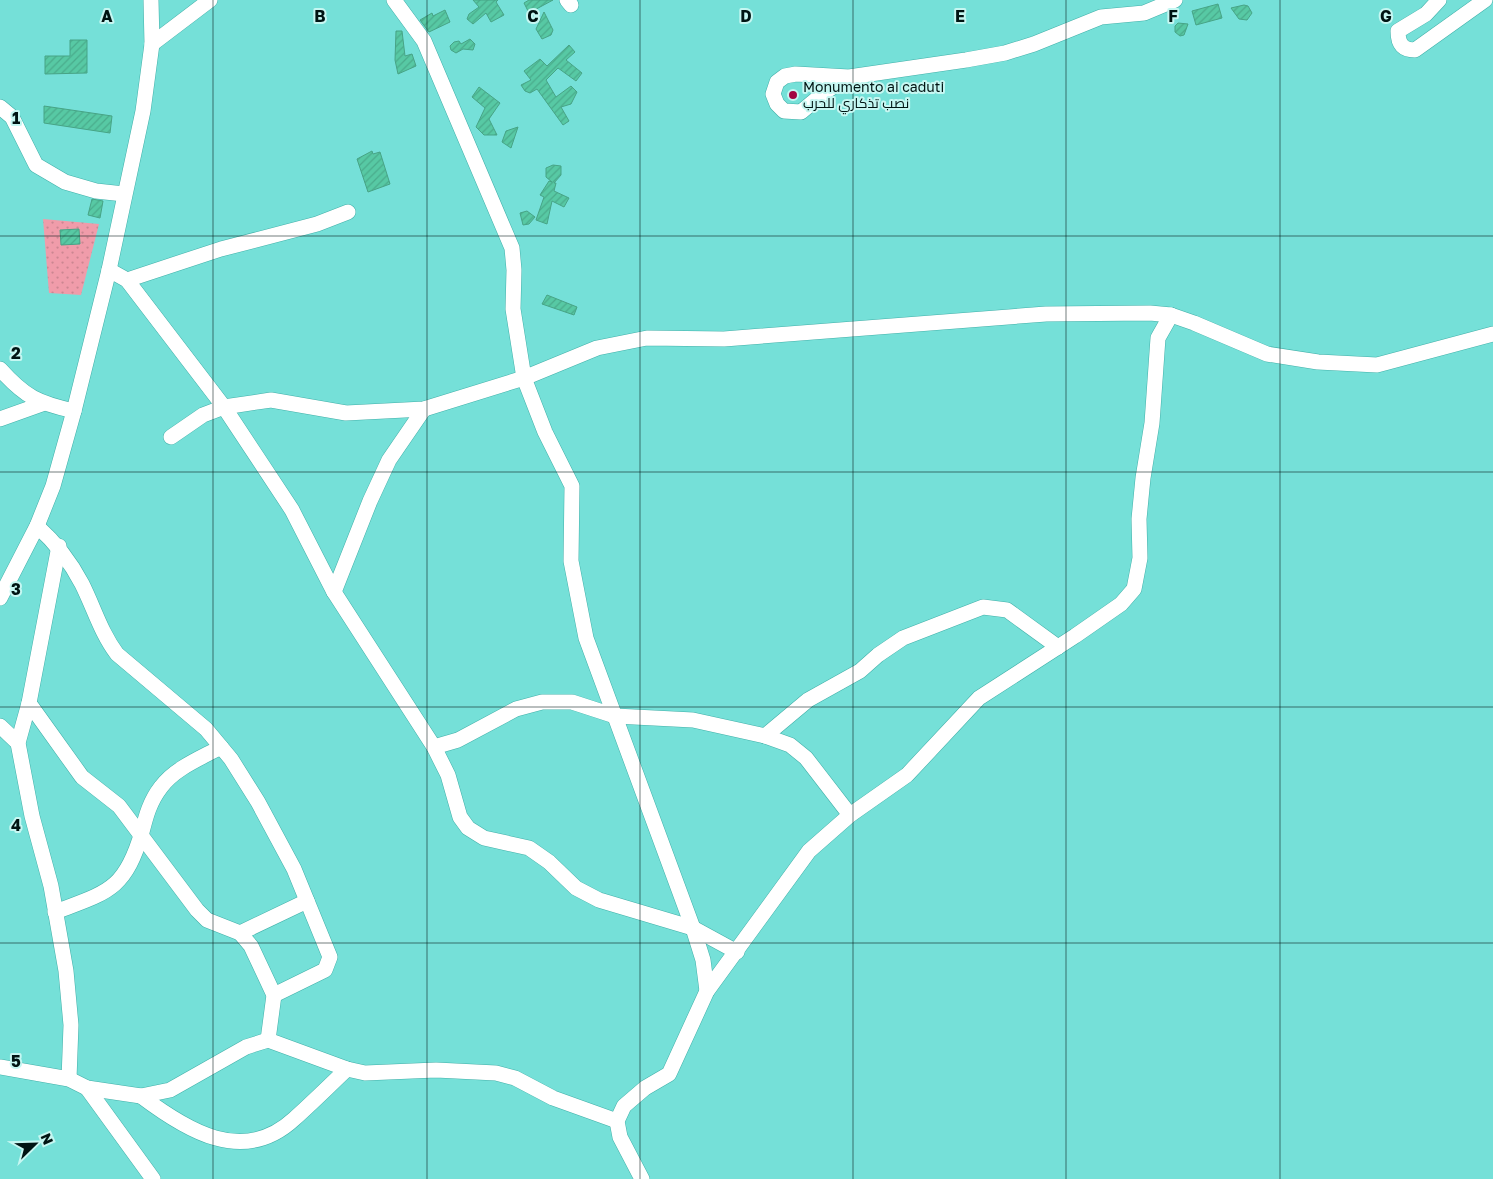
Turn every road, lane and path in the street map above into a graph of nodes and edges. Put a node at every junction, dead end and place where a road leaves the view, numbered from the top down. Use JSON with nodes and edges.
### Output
{"nodes":[{"id":1,"x":151,"y":0,"type":"edge"},
{"id":2,"x":210,"y":0,"type":"edge"},
{"id":3,"x":1175,"y":0,"type":"edge"},
{"id":4,"x":1439,"y":0,"type":"edge"},
{"id":5,"x":1485,"y":0,"type":"edge"},
{"id":6,"x":399,"y":2,"type":"edge"},
{"id":7,"x":152,"y":44,"type":"junction"},
{"id":8,"x":849,"y":78,"type":"dead end"},
{"id":9,"x":0,"y":107,"type":"edge"},
{"id":10,"x":124,"y":194,"type":"junction"},
{"id":11,"x":348,"y":212,"type":"dead end"},
{"id":12,"x":109,"y":270,"type":"junction"},
{"id":13,"x":127,"y":280,"type":"junction"},
{"id":14,"x":1170,"y":315,"type":"junction"},
{"id":15,"x":1493,"y":334,"type":"edge"},
{"id":16,"x":0,"y":369,"type":"edge"},
{"id":17,"x":524,"y":378,"type":"junction"},
{"id":18,"x":42,"y":404,"type":"junction"},
{"id":19,"x":224,"y":407,"type":"junction"},
{"id":20,"x":424,"y":409,"type":"junction"},
{"id":21,"x":74,"y":411,"type":"junction"},
{"id":22,"x":0,"y":419,"type":"edge"},
{"id":23,"x":171,"y":436,"type":"dead end"},
{"id":24,"x":37,"y":526,"type":"junction"},
{"id":25,"x":59,"y":546,"type":"junction"},
{"id":26,"x":334,"y":592,"type":"junction"},
{"id":27,"x":0,"y":598,"type":"edge"},
{"id":28,"x":1058,"y":647,"type":"junction"},
{"id":29,"x":29,"y":703,"type":"junction"},
{"id":30,"x":615,"y":716,"type":"junction"},
{"id":31,"x":0,"y":726,"type":"edge"},
{"id":32,"x":765,"y":736,"type":"junction"},
{"id":33,"x":18,"y":743,"type":"junction"},
{"id":34,"x":221,"y":747,"type":"junction"},
{"id":35,"x":434,"y":747,"type":"junction"},
{"id":36,"x":850,"y":816,"type":"junction"},
{"id":37,"x":141,"y":834,"type":"junction"},
{"id":38,"x":307,"y":901,"type":"junction"},
{"id":39,"x":55,"y":912,"type":"junction"},
{"id":40,"x":693,"y":928,"type":"junction"},
{"id":41,"x":240,"y":933,"type":"junction"},
{"id":42,"x":737,"y":952,"type":"junction"},
{"id":43,"x":707,"y":991,"type":"junction"},
{"id":44,"x":274,"y":995,"type":"junction"},
{"id":45,"x":268,"y":1040,"type":"junction"},
{"id":46,"x":0,"y":1067,"type":"edge"},
{"id":47,"x":347,"y":1069,"type":"junction"},
{"id":48,"x":69,"y":1079,"type":"junction"},
{"id":49,"x":87,"y":1088,"type":"junction"},
{"id":50,"x":141,"y":1096,"type":"junction"},
{"id":51,"x":617,"y":1121,"type":"junction"},
{"id":52,"x":153,"y":1179,"type":"edge"},
{"id":53,"x":642,"y":1179,"type":"edge"}],
"edges":[{"from":1,"to":7,"type":"street"},
{"from":2,"to":7,"type":"street"},
{"from":3,"to":8,"type":"street"},
{"from":4,"to":5,"type":"street"},
{"from":6,"to":17,"type":"street"},
{"from":7,"to":10,"type":"street"},
{"from":9,"to":10,"type":"street"},
{"from":10,"to":12,"type":"street"},
{"from":11,"to":13,"type":"street"},
{"from":12,"to":13,"type":"street"},
{"from":12,"to":21,"type":"street"},
{"from":13,"to":19,"type":"street"},
{"from":14,"to":15,"type":"street"},
{"from":14,"to":17,"type":"street"},
{"from":14,"to":28,"type":"street"},
{"from":16,"to":18,"type":"street"},
{"from":17,"to":20,"type":"street"},
{"from":17,"to":30,"type":"street"},
{"from":18,"to":21,"type":"street"},
{"from":18,"to":22,"type":"street"},
{"from":19,"to":20,"type":"street"},
{"from":19,"to":23,"type":"street"},
{"from":19,"to":26,"type":"street"},
{"from":20,"to":26,"type":"street"},
{"from":21,"to":24,"type":"street"},
{"from":24,"to":25,"type":"street"},
{"from":24,"to":27,"type":"street"},
{"from":25,"to":29,"type":"street"},
{"from":25,"to":34,"type":"street"},
{"from":26,"to":35,"type":"street"},
{"from":28,"to":32,"type":"street"},
{"from":28,"to":36,"type":"street"},
{"from":29,"to":33,"type":"street"},
{"from":29,"to":37,"type":"street"},
{"from":30,"to":32,"type":"street"},
{"from":30,"to":35,"type":"street"},
{"from":30,"to":40,"type":"street"},
{"from":31,"to":33,"type":"street"},
{"from":32,"to":36,"type":"street"},
{"from":33,"to":39,"type":"street"},
{"from":34,"to":37,"type":"street"},
{"from":34,"to":38,"type":"street"},
{"from":35,"to":40,"type":"street"},
{"from":36,"to":42,"type":"street"},
{"from":37,"to":39,"type":"street"},
{"from":37,"to":41,"type":"street"},
{"from":38,"to":41,"type":"street"},
{"from":38,"to":44,"type":"street"},
{"from":39,"to":48,"type":"street"},
{"from":40,"to":42,"type":"street"},
{"from":40,"to":43,"type":"street"},
{"from":41,"to":44,"type":"street"},
{"from":42,"to":43,"type":"street"},
{"from":43,"to":51,"type":"street"},
{"from":44,"to":45,"type":"street"},
{"from":45,"to":47,"type":"street"},
{"from":45,"to":50,"type":"street"},
{"from":46,"to":48,"type":"street"},
{"from":47,"to":50,"type":"street"},
{"from":47,"to":51,"type":"street"},
{"from":48,"to":49,"type":"street"},
{"from":49,"to":50,"type":"street"},
{"from":49,"to":52,"type":"street"},
{"from":51,"to":53,"type":"street"}]}
